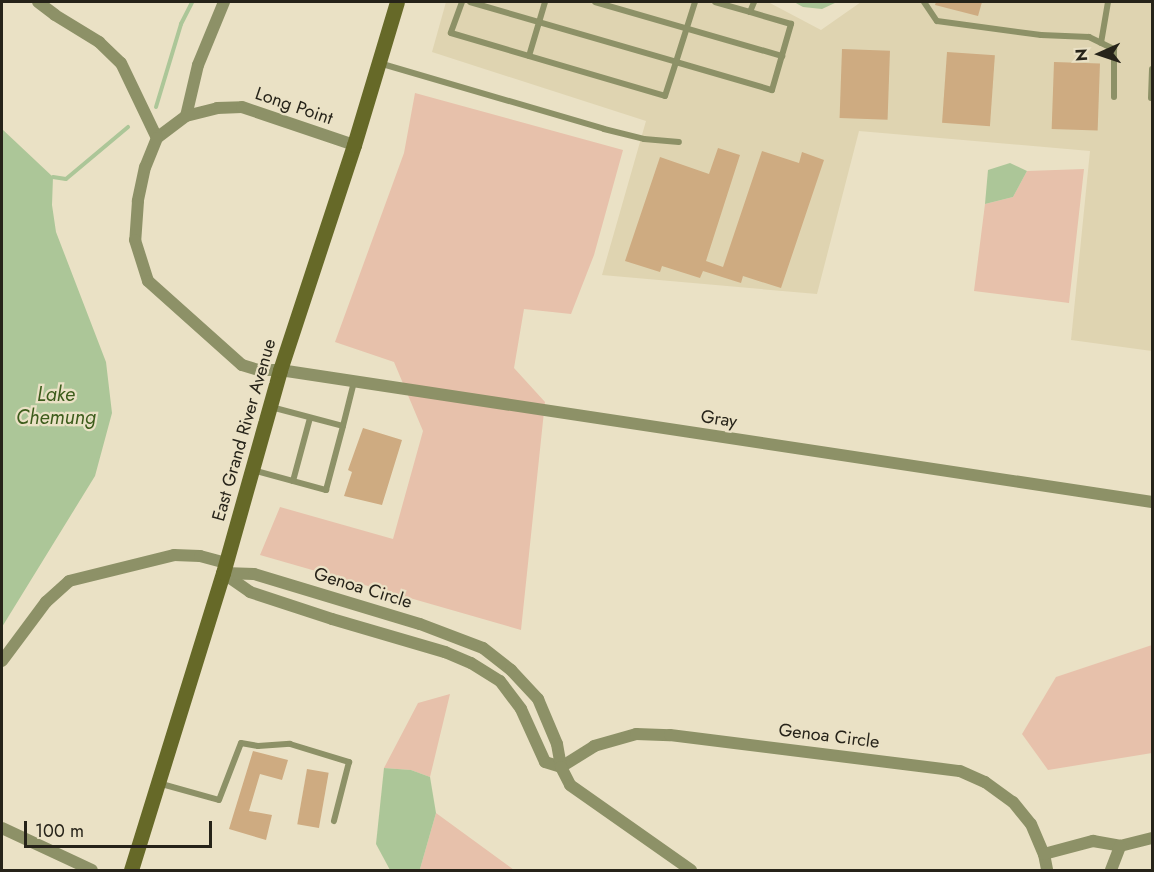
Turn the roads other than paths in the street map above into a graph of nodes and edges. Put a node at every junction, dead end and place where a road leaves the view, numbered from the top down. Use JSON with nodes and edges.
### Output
{"nodes":[{"id":1,"x":38,"y":2,"type":"edge"},
{"id":2,"x":224,"y":2,"type":"edge"},
{"id":3,"x":398,"y":2,"type":"edge"},
{"id":4,"x":462,"y":2,"type":"edge"},
{"id":5,"x":470,"y":2,"type":"edge"},
{"id":6,"x":545,"y":2,"type":"edge"},
{"id":7,"x":595,"y":2,"type":"edge"},
{"id":8,"x":695,"y":2,"type":"edge"},
{"id":9,"x":716,"y":2,"type":"edge"},
{"id":10,"x":753,"y":2,"type":"edge"},
{"id":11,"x":924,"y":2,"type":"edge"},
{"id":12,"x":1108,"y":2,"type":"edge"},
{"id":13,"x":750,"y":12,"type":"junction"},
{"id":14,"x":539,"y":22,"type":"junction"},
{"id":15,"x":687,"y":28,"type":"junction"},
{"id":16,"x":1101,"y":43,"type":"junction"},
{"id":17,"x":530,"y":56,"type":"junction"},
{"id":18,"x":782,"y":56,"type":"junction"},
{"id":19,"x":676,"y":62,"type":"junction"},
{"id":20,"x":379,"y":63,"type":"junction"},
{"id":21,"x":1152,"y":69,"type":"edge"},
{"id":22,"x":1114,"y":97,"type":"dead end"},
{"id":23,"x":1151,"y":98,"type":"edge"},
{"id":24,"x":186,"y":116,"type":"junction"},
{"id":25,"x":157,"y":138,"type":"junction"},
{"id":26,"x":679,"y":142,"type":"dead end"},
{"id":27,"x":354,"y":145,"type":"junction"},
{"id":28,"x":280,"y":370,"type":"junction"},
{"id":29,"x":354,"y":382,"type":"junction"},
{"id":30,"x":270,"y":407,"type":"junction"},
{"id":31,"x":310,"y":418,"type":"junction"},
{"id":32,"x":343,"y":426,"type":"junction"},
{"id":33,"x":252,"y":470,"type":"junction"},
{"id":34,"x":293,"y":482,"type":"junction"},
{"id":35,"x":1152,"y":502,"type":"edge"},
{"id":36,"x":224,"y":568,"type":"junction"},
{"id":37,"x":296,"y":586,"type":"junction"},
{"id":38,"x":290,"y":605,"type":"junction"},
{"id":39,"x":420,"y":624,"type":"junction"},
{"id":40,"x":413,"y":643,"type":"junction"},
{"id":41,"x":2,"y":661,"type":"edge"},
{"id":42,"x":510,"y":670,"type":"junction"},
{"id":43,"x":500,"y":681,"type":"junction"},
{"id":44,"x":561,"y":767,"type":"junction"},
{"id":45,"x":157,"y":783,"type":"junction"},
{"id":46,"x":334,"y":821,"type":"dead end"},
{"id":47,"x":2,"y":828,"type":"edge"},
{"id":48,"x":1152,"y":838,"type":"edge"},
{"id":49,"x":1120,"y":846,"type":"junction"},
{"id":50,"x":1044,"y":854,"type":"junction"},
{"id":51,"x":92,"y":870,"type":"edge"},
{"id":52,"x":131,"y":870,"type":"edge"},
{"id":53,"x":691,"y":870,"type":"edge"},
{"id":54,"x":1047,"y":870,"type":"edge"},
{"id":55,"x":1111,"y":870,"type":"edge"}],
"edges":[{"from":1,"to":25,"type":"street"},
{"from":2,"to":24,"type":"street"},
{"from":3,"to":20,"type":"main road","name":"East Grand River Avenue"},
{"from":4,"to":17,"type":"lane"},
{"from":5,"to":14,"type":"lane"},
{"from":6,"to":14,"type":"lane"},
{"from":7,"to":15,"type":"lane"},
{"from":8,"to":15,"type":"lane"},
{"from":9,"to":13,"type":"lane"},
{"from":10,"to":13,"type":"lane"},
{"from":11,"to":16,"type":"lane"},
{"from":12,"to":16,"type":"lane"},
{"from":13,"to":18,"type":"lane"},
{"from":14,"to":17,"type":"lane"},
{"from":14,"to":19,"type":"lane"},
{"from":15,"to":18,"type":"lane"},
{"from":15,"to":19,"type":"lane"},
{"from":16,"to":22,"type":"lane"},
{"from":17,"to":19,"type":"lane"},
{"from":18,"to":19,"type":"lane"},
{"from":20,"to":26,"type":"lane"},
{"from":20,"to":27,"type":"main road","name":"East Grand River Avenue"},
{"from":21,"to":23,"type":"lane"},
{"from":24,"to":25,"type":"street"},
{"from":24,"to":27,"type":"street","name":"Long Point"},
{"from":25,"to":28,"type":"street","name":"Gray"},
{"from":27,"to":28,"type":"main road","name":"East Grand River Avenue"},
{"from":28,"to":29,"type":"street","name":"Gray"},
{"from":28,"to":30,"type":"main road","name":"East Grand River Avenue"},
{"from":29,"to":32,"type":"lane"},
{"from":29,"to":35,"type":"street","name":"Gray"},
{"from":30,"to":31,"type":"lane"},
{"from":30,"to":33,"type":"main road","name":"East Grand River Avenue"},
{"from":31,"to":32,"type":"lane"},
{"from":31,"to":34,"type":"lane"},
{"from":32,"to":34,"type":"lane"},
{"from":33,"to":34,"type":"lane"},
{"from":33,"to":36,"type":"main road","name":"East Grand River Avenue"},
{"from":36,"to":37,"type":"street","name":"Genoa Circle"},
{"from":36,"to":38,"type":"street","name":"Genoa Circle"},
{"from":36,"to":41,"type":"street"},
{"from":36,"to":45,"type":"main road","name":"East Grand River Avenue"},
{"from":37,"to":38,"type":"street","name":"Genoa Circle"},
{"from":37,"to":39,"type":"street","name":"Genoa Circle"},
{"from":38,"to":40,"type":"street","name":"Genoa Circle"},
{"from":39,"to":40,"type":"street","name":"Genoa Circle"},
{"from":39,"to":42,"type":"street","name":"Genoa Circle"},
{"from":40,"to":43,"type":"street","name":"Genoa Circle"},
{"from":42,"to":43,"type":"street"},
{"from":42,"to":44,"type":"street","name":"Genoa Circle"},
{"from":43,"to":44,"type":"street","name":"Genoa Circle"},
{"from":44,"to":50,"type":"street","name":"Genoa Circle"},
{"from":44,"to":53,"type":"street","name":"Genoa Circle"},
{"from":45,"to":46,"type":"lane"},
{"from":45,"to":52,"type":"main road","name":"East Grand River Avenue"},
{"from":47,"to":51,"type":"street"},
{"from":48,"to":49,"type":"street"},
{"from":49,"to":50,"type":"street"},
{"from":49,"to":55,"type":"street"},
{"from":50,"to":54,"type":"street","name":"Genoa Circle"}]}
